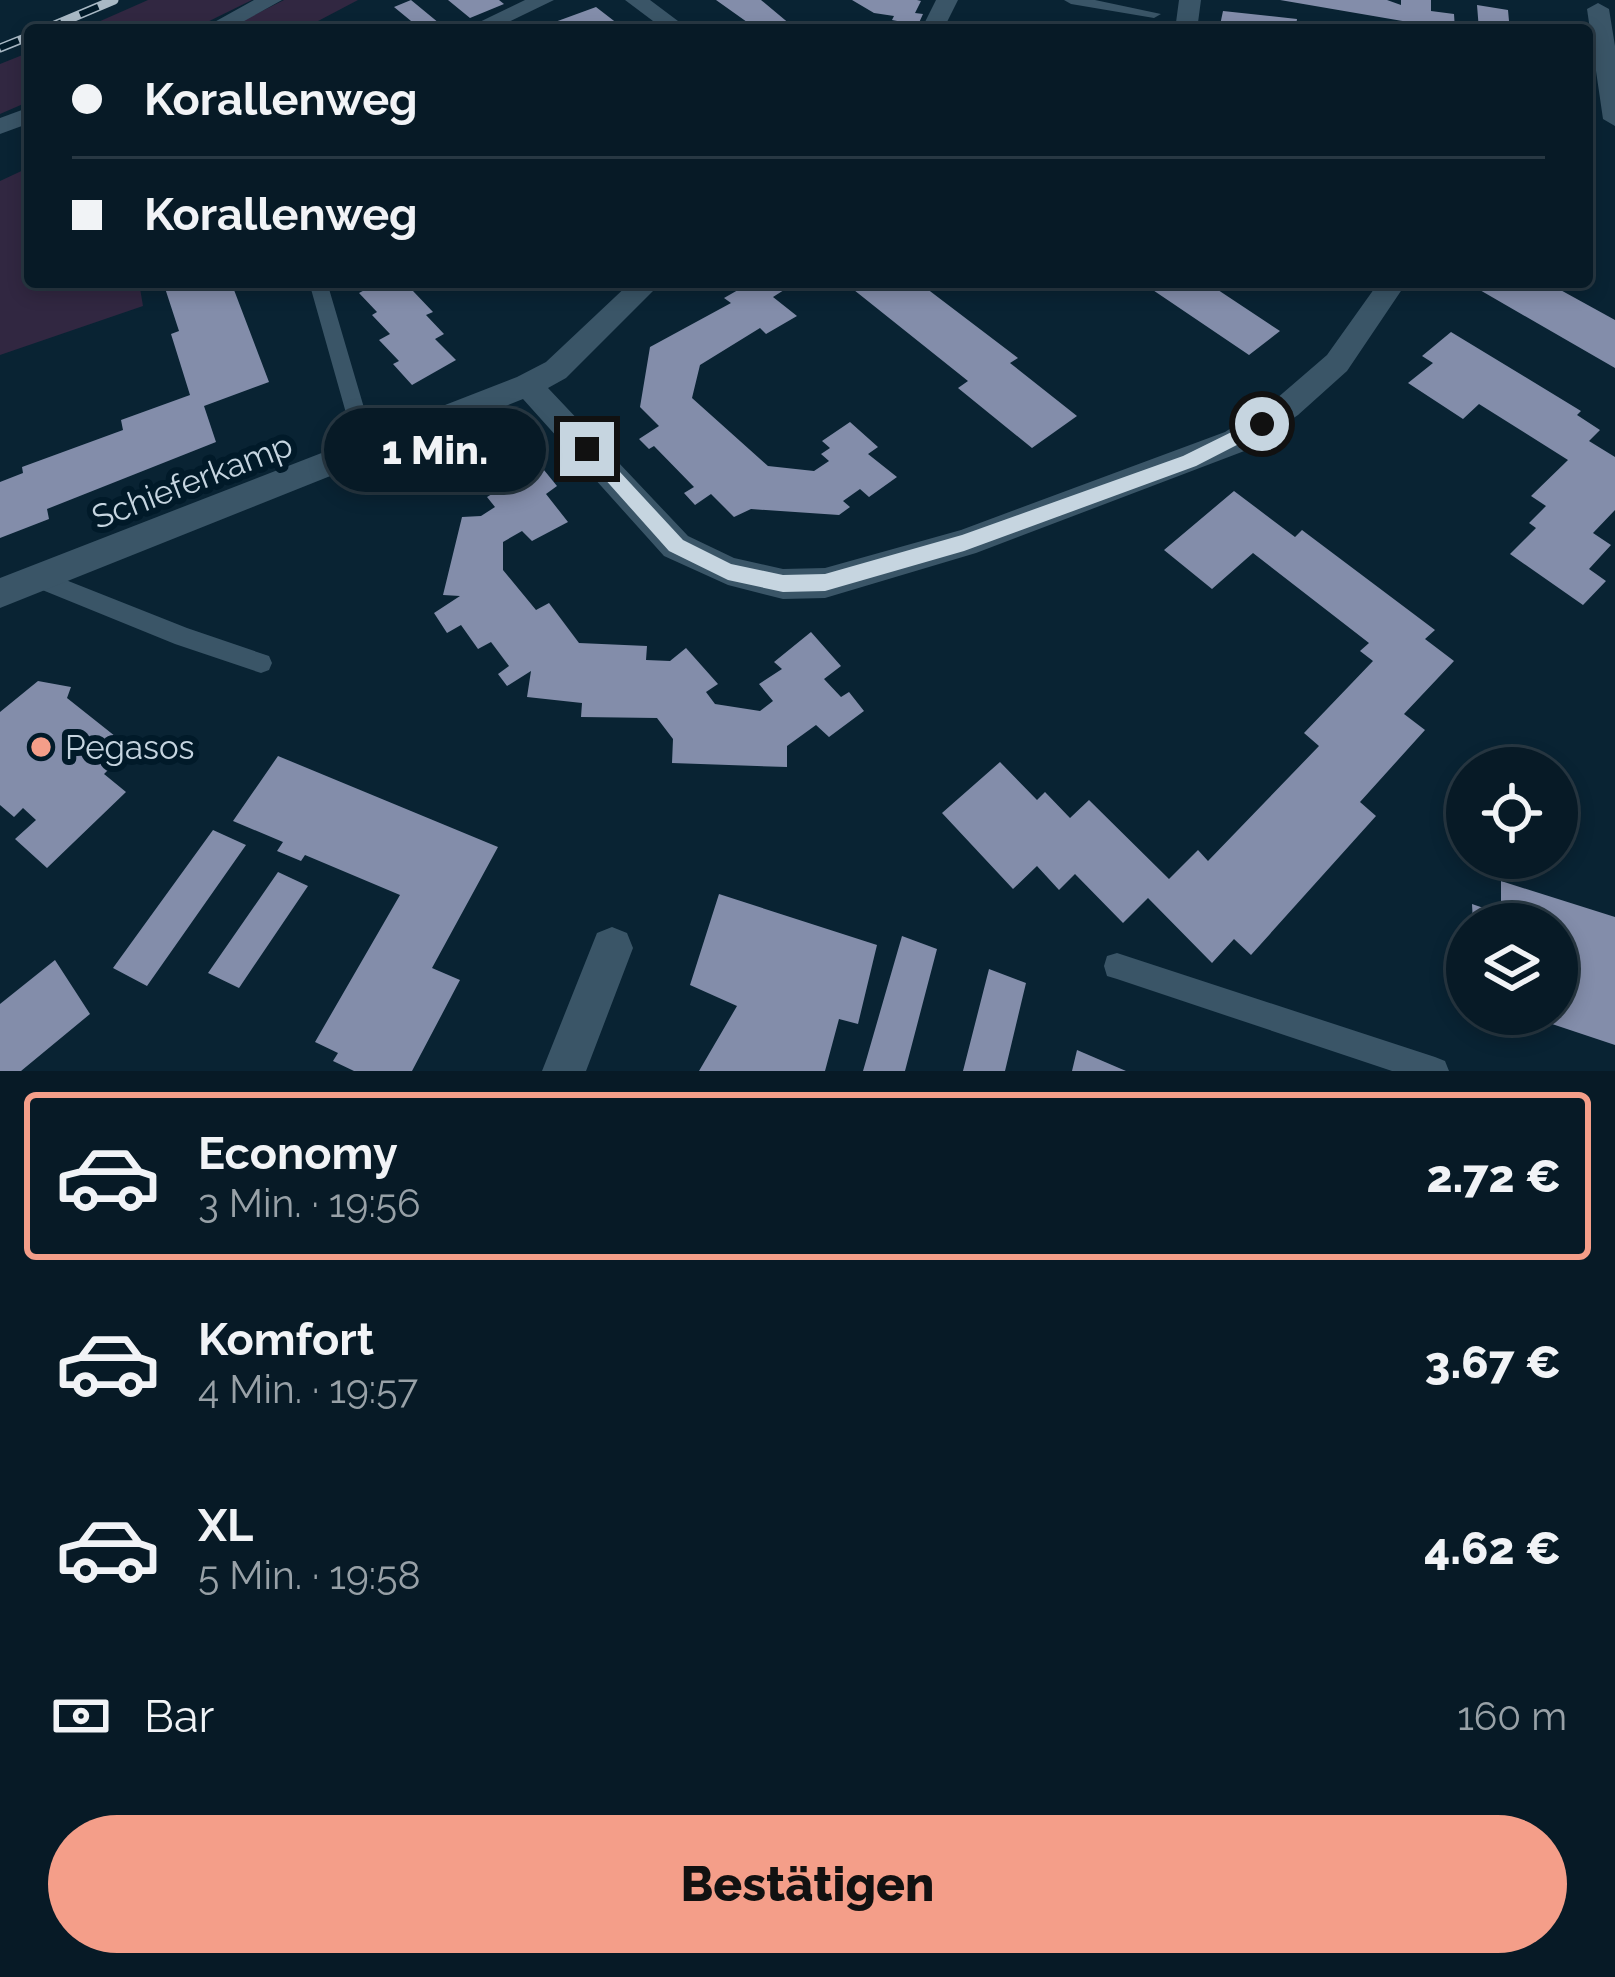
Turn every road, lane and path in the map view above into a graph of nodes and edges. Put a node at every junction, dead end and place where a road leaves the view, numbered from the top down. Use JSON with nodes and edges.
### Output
{"nodes":[{"id":1,"x":271,"y":0,"type":"edge"},
{"id":2,"x":543,"y":0,"type":"edge"},
{"id":3,"x":636,"y":0,"type":"edge"},
{"id":4,"x":1071,"y":0,"type":"edge"},
{"id":5,"x":1598,"y":8,"type":"dead end"},
{"id":6,"x":1154,"y":14,"type":"dead end"},
{"id":7,"x":223,"y":24,"type":"edge"},
{"id":8,"x":488,"y":24,"type":"edge"},
{"id":9,"x":670,"y":24,"type":"edge"},
{"id":10,"x":1615,"y":121,"type":"edge"},
{"id":11,"x":320,"y":288,"type":"edge"},
{"id":12,"x":642,"y":288,"type":"edge"},
{"id":13,"x":1389,"y":288,"type":"edge"},
{"id":14,"x":528,"y":385,"type":"junction"},
{"id":15,"x":367,"y":452,"type":"junction"},
{"id":16,"x":38,"y":578,"type":"junction"},
{"id":17,"x":0,"y":593,"type":"edge"},
{"id":18,"x":261,"y":663,"type":"dead end"},
{"id":19,"x":612,"y":948,"type":"dead end"},
{"id":20,"x":1117,"y":966,"type":"dead end"},
{"id":21,"x":564,"y":1071,"type":"edge"},
{"id":22,"x":1435,"y":1071,"type":"edge"}],
"edges":[{"from":1,"to":7,"type":"street"},
{"from":2,"to":8,"type":"street"},
{"from":3,"to":9,"type":"street"},
{"from":4,"to":6,"type":"lane"},
{"from":5,"to":10,"type":"street"},
{"from":11,"to":15,"type":"lane"},
{"from":12,"to":14,"type":"street","name":"Schieferkamp"},
{"from":13,"to":14,"type":"street"},
{"from":14,"to":15,"type":"street","name":"Schieferkamp"},
{"from":15,"to":16,"type":"street","name":"Schieferkamp"},
{"from":16,"to":17,"type":"street","name":"Schieferkamp"},
{"from":16,"to":18,"type":"lane"},
{"from":19,"to":21,"type":"street"},
{"from":20,"to":22,"type":"lane"}]}
